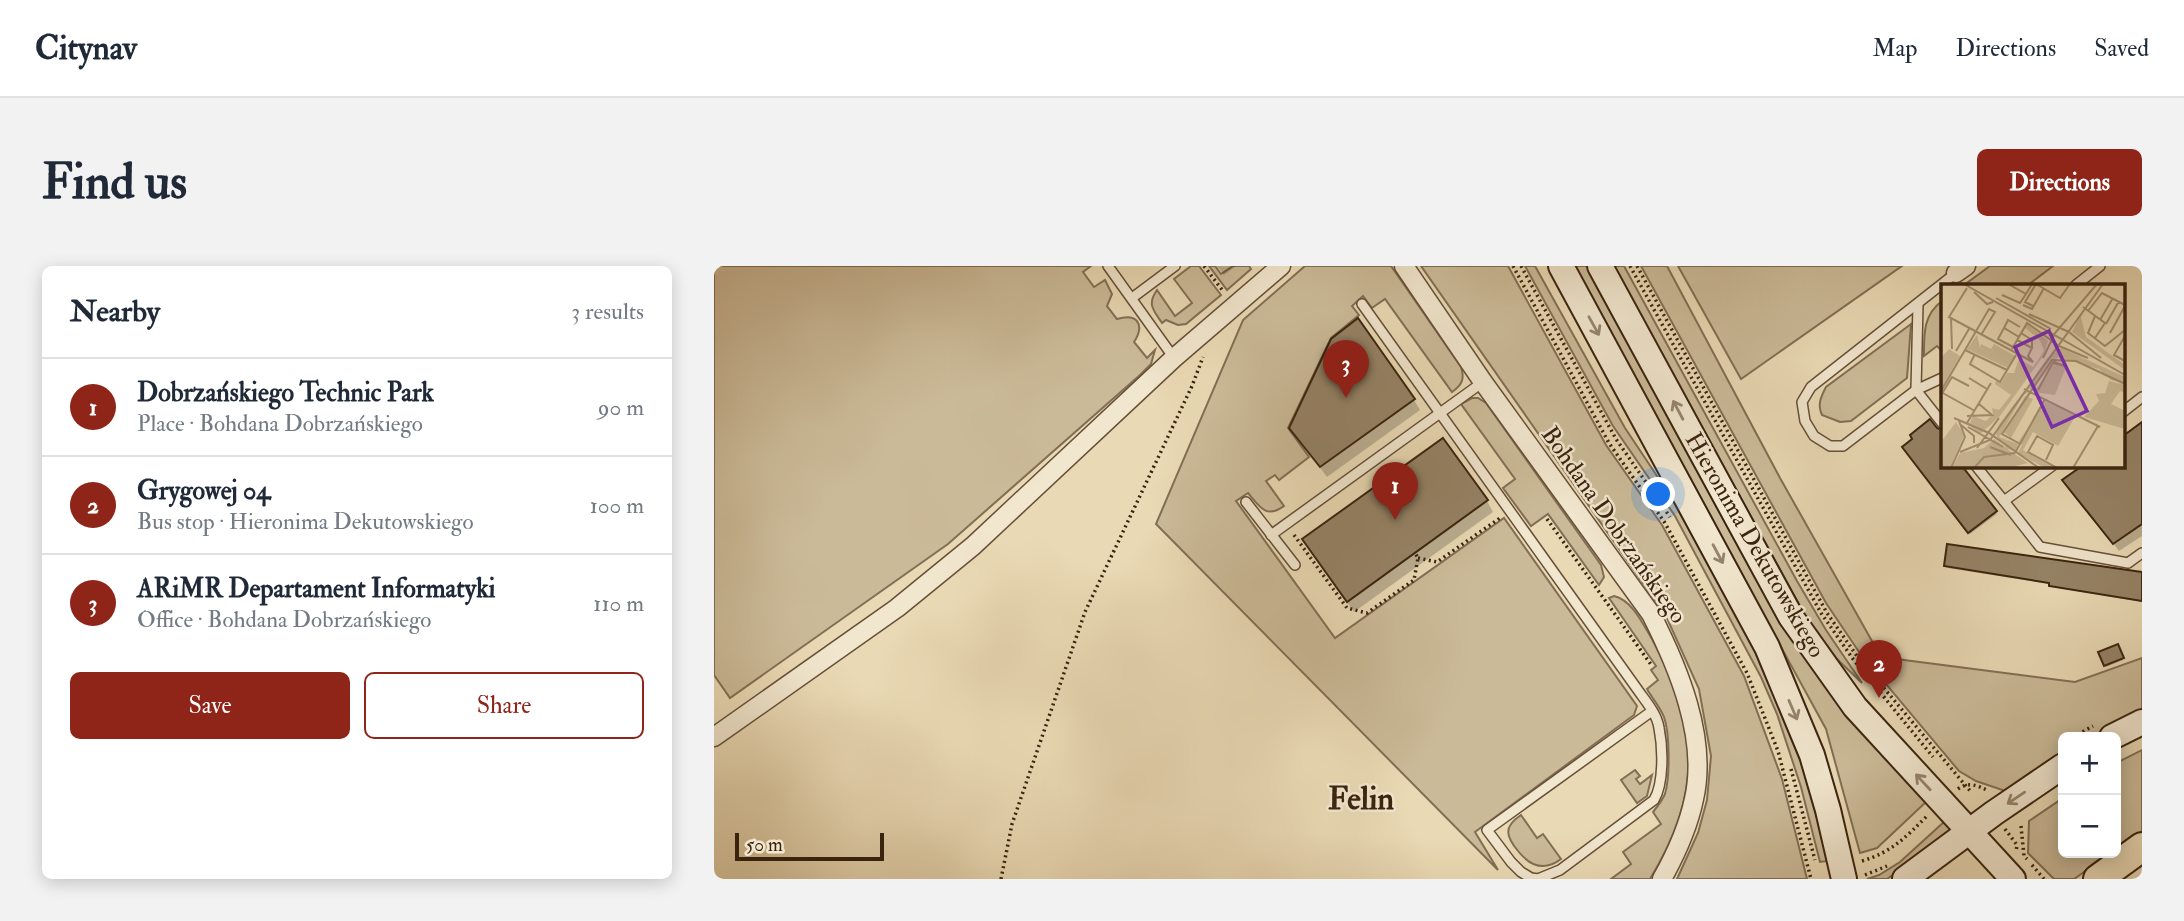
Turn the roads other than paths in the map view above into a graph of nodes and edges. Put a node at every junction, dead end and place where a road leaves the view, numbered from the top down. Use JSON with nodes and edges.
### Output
{"nodes":[{"id":1,"x":1108,"y":266,"type":"edge"},
{"id":2,"x":1175,"y":266,"type":"edge"},
{"id":3,"x":1281,"y":266,"type":"edge"},
{"id":4,"x":1404,"y":266,"type":"edge"},
{"id":5,"x":1561,"y":266,"type":"edge"},
{"id":6,"x":1600,"y":266,"type":"edge"},
{"id":7,"x":2100,"y":266,"type":"edge"},
{"id":8,"x":1961,"y":270,"type":"edge"},
{"id":9,"x":1943,"y":284,"type":"edge"},
{"id":10,"x":2077,"y":284,"type":"edge"},
{"id":11,"x":1941,"y":286,"type":"edge"},
{"id":12,"x":1132,"y":298,"type":"junction"},
{"id":13,"x":1362,"y":304,"type":"dead end"},
{"id":14,"x":1918,"y":304,"type":"junction"},
{"id":15,"x":1174,"y":358,"type":"junction"},
{"id":16,"x":1941,"y":378,"type":"edge"},
{"id":17,"x":1483,"y":382,"type":"junction"},
{"id":18,"x":1916,"y":390,"type":"junction"},
{"id":19,"x":2142,"y":397,"type":"edge"},
{"id":20,"x":2124,"y":411,"type":"edge"},
{"id":21,"x":1440,"y":412,"type":"junction"},
{"id":22,"x":1941,"y":422,"type":"edge"},
{"id":23,"x":1977,"y":467,"type":"edge"},
{"id":24,"x":2051,"y":467,"type":"edge"},
{"id":25,"x":2004,"y":501,"type":"junction"},
{"id":26,"x":1246,"y":502,"type":"dead end"},
{"id":27,"x":1271,"y":535,"type":"junction"},
{"id":28,"x":2142,"y":553,"type":"edge"},
{"id":29,"x":1295,"y":565,"type":"dead end"},
{"id":30,"x":1653,"y":711,"type":"junction"},
{"id":31,"x":2142,"y":722,"type":"edge"},
{"id":32,"x":2121,"y":732,"type":"edge"},
{"id":33,"x":714,"y":737,"type":"edge"},
{"id":34,"x":2058,"y":770,"type":"edge"},
{"id":35,"x":1969,"y":832,"type":"junction"},
{"id":36,"x":2142,"y":847,"type":"edge"},
{"id":37,"x":1662,"y":879,"type":"edge"},
{"id":38,"x":1844,"y":879,"type":"edge"},
{"id":39,"x":1905,"y":879,"type":"edge"},
{"id":40,"x":2013,"y":879,"type":"edge"},
{"id":41,"x":2098,"y":879,"type":"edge"}],
"edges":[{"from":1,"to":12,"type":"lane"},
{"from":2,"to":12,"type":"lane"},
{"from":3,"to":15,"type":"street"},
{"from":4,"to":17,"type":"street","name":"Bohdana Dobrzańskiego"},
{"from":5,"to":38,"type":"street","name":"Hieronima Dekutowskiego","one_way":true},
{"from":35,"to":6,"type":"street","name":"Hieronima Dekutowskiego","one_way":true},
{"from":7,"to":10,"type":"lane"},
{"from":8,"to":9,"type":"lane"},
{"from":11,"to":14,"type":"lane"},
{"from":12,"to":15,"type":"lane"},
{"from":13,"to":21,"type":"lane"},
{"from":14,"to":18,"type":"lane"},
{"from":14,"to":18,"type":"lane"},
{"from":15,"to":33,"type":"street"},
{"from":16,"to":18,"type":"lane"},
{"from":17,"to":21,"type":"lane"},
{"from":17,"to":37,"type":"street","name":"Bohdana Dobrzańskiego"},
{"from":18,"to":22,"type":"lane"},
{"from":19,"to":20,"type":"lane"},
{"from":21,"to":27,"type":"lane"},
{"from":21,"to":30,"type":"lane"},
{"from":23,"to":25,"type":"lane"},
{"from":24,"to":25,"type":"lane"},
{"from":25,"to":28,"type":"lane"},
{"from":26,"to":27,"type":"lane"},
{"from":27,"to":29,"type":"lane"},
{"from":30,"to":30,"type":"lane"},
{"from":31,"to":32,"type":"street"},
{"from":34,"to":35,"type":"street","one_way":true},
{"from":35,"to":39,"type":"street"},
{"from":35,"to":40,"type":"street","name":"Hieronima Dekutowskiego"},
{"from":36,"to":41,"type":"main road"}]}
